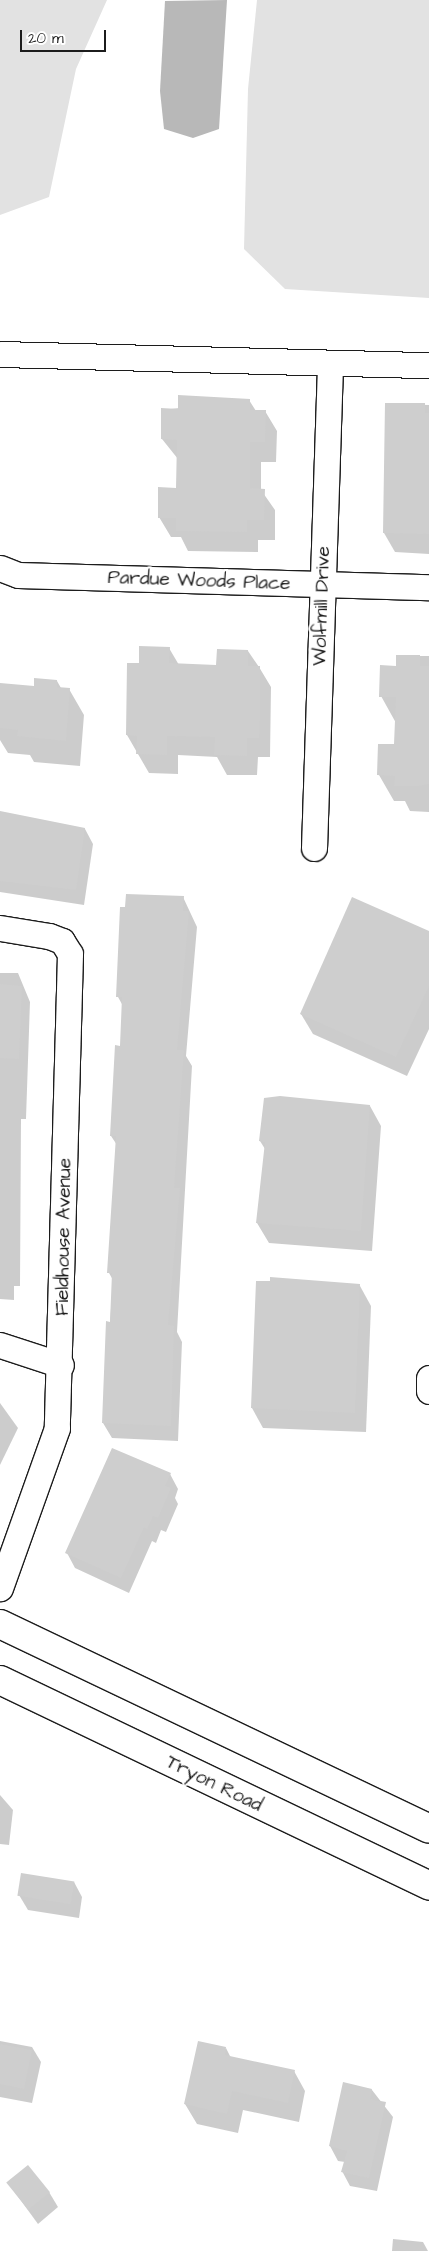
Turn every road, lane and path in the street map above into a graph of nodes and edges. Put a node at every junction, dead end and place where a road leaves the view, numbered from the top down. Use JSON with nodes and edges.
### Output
{"nodes":[{"id":1,"x":0,"y":354,"type":"edge"},
{"id":2,"x":330,"y":363,"type":"junction"},
{"id":3,"x":429,"y":365,"type":"edge"},
{"id":4,"x":0,"y":568,"type":"edge"},
{"id":5,"x":322,"y":585,"type":"junction"},
{"id":6,"x":429,"y":587,"type":"edge"},
{"id":7,"x":314,"y":848,"type":"dead end"},
{"id":8,"x":0,"y":928,"type":"edge"},
{"id":9,"x":0,"y":1345,"type":"edge"},
{"id":10,"x":61,"y":1365,"type":"junction"},
{"id":11,"x":429,"y":1378,"type":"edge"},
{"id":12,"x":429,"y":1391,"type":"edge"},
{"id":13,"x":0,"y":1588,"type":"edge"},
{"id":14,"x":0,"y":1624,"type":"edge"},
{"id":15,"x":0,"y":1680,"type":"edge"},
{"id":16,"x":429,"y":1829,"type":"edge"},
{"id":17,"x":429,"y":1886,"type":"edge"}],
"edges":[{"from":1,"to":2,"type":"street"},
{"from":2,"to":3,"type":"street"},
{"from":2,"to":5,"type":"street","name":"Wolfmill Drive"},
{"from":4,"to":5,"type":"street","name":"Pardue Woods Place"},
{"from":5,"to":6,"type":"street","name":"Pardue Woods Place"},
{"from":5,"to":7,"type":"street","name":"Wolfmill Drive"},
{"from":8,"to":10,"type":"street","name":"Fieldhouse Avenue"},
{"from":9,"to":10,"type":"street"},
{"from":10,"to":13,"type":"street","name":"Fieldhouse Avenue"},
{"from":11,"to":12,"type":"street"},
{"from":14,"to":16,"type":"main road"},
{"from":15,"to":17,"type":"main road","name":"Tryon Road"}]}
